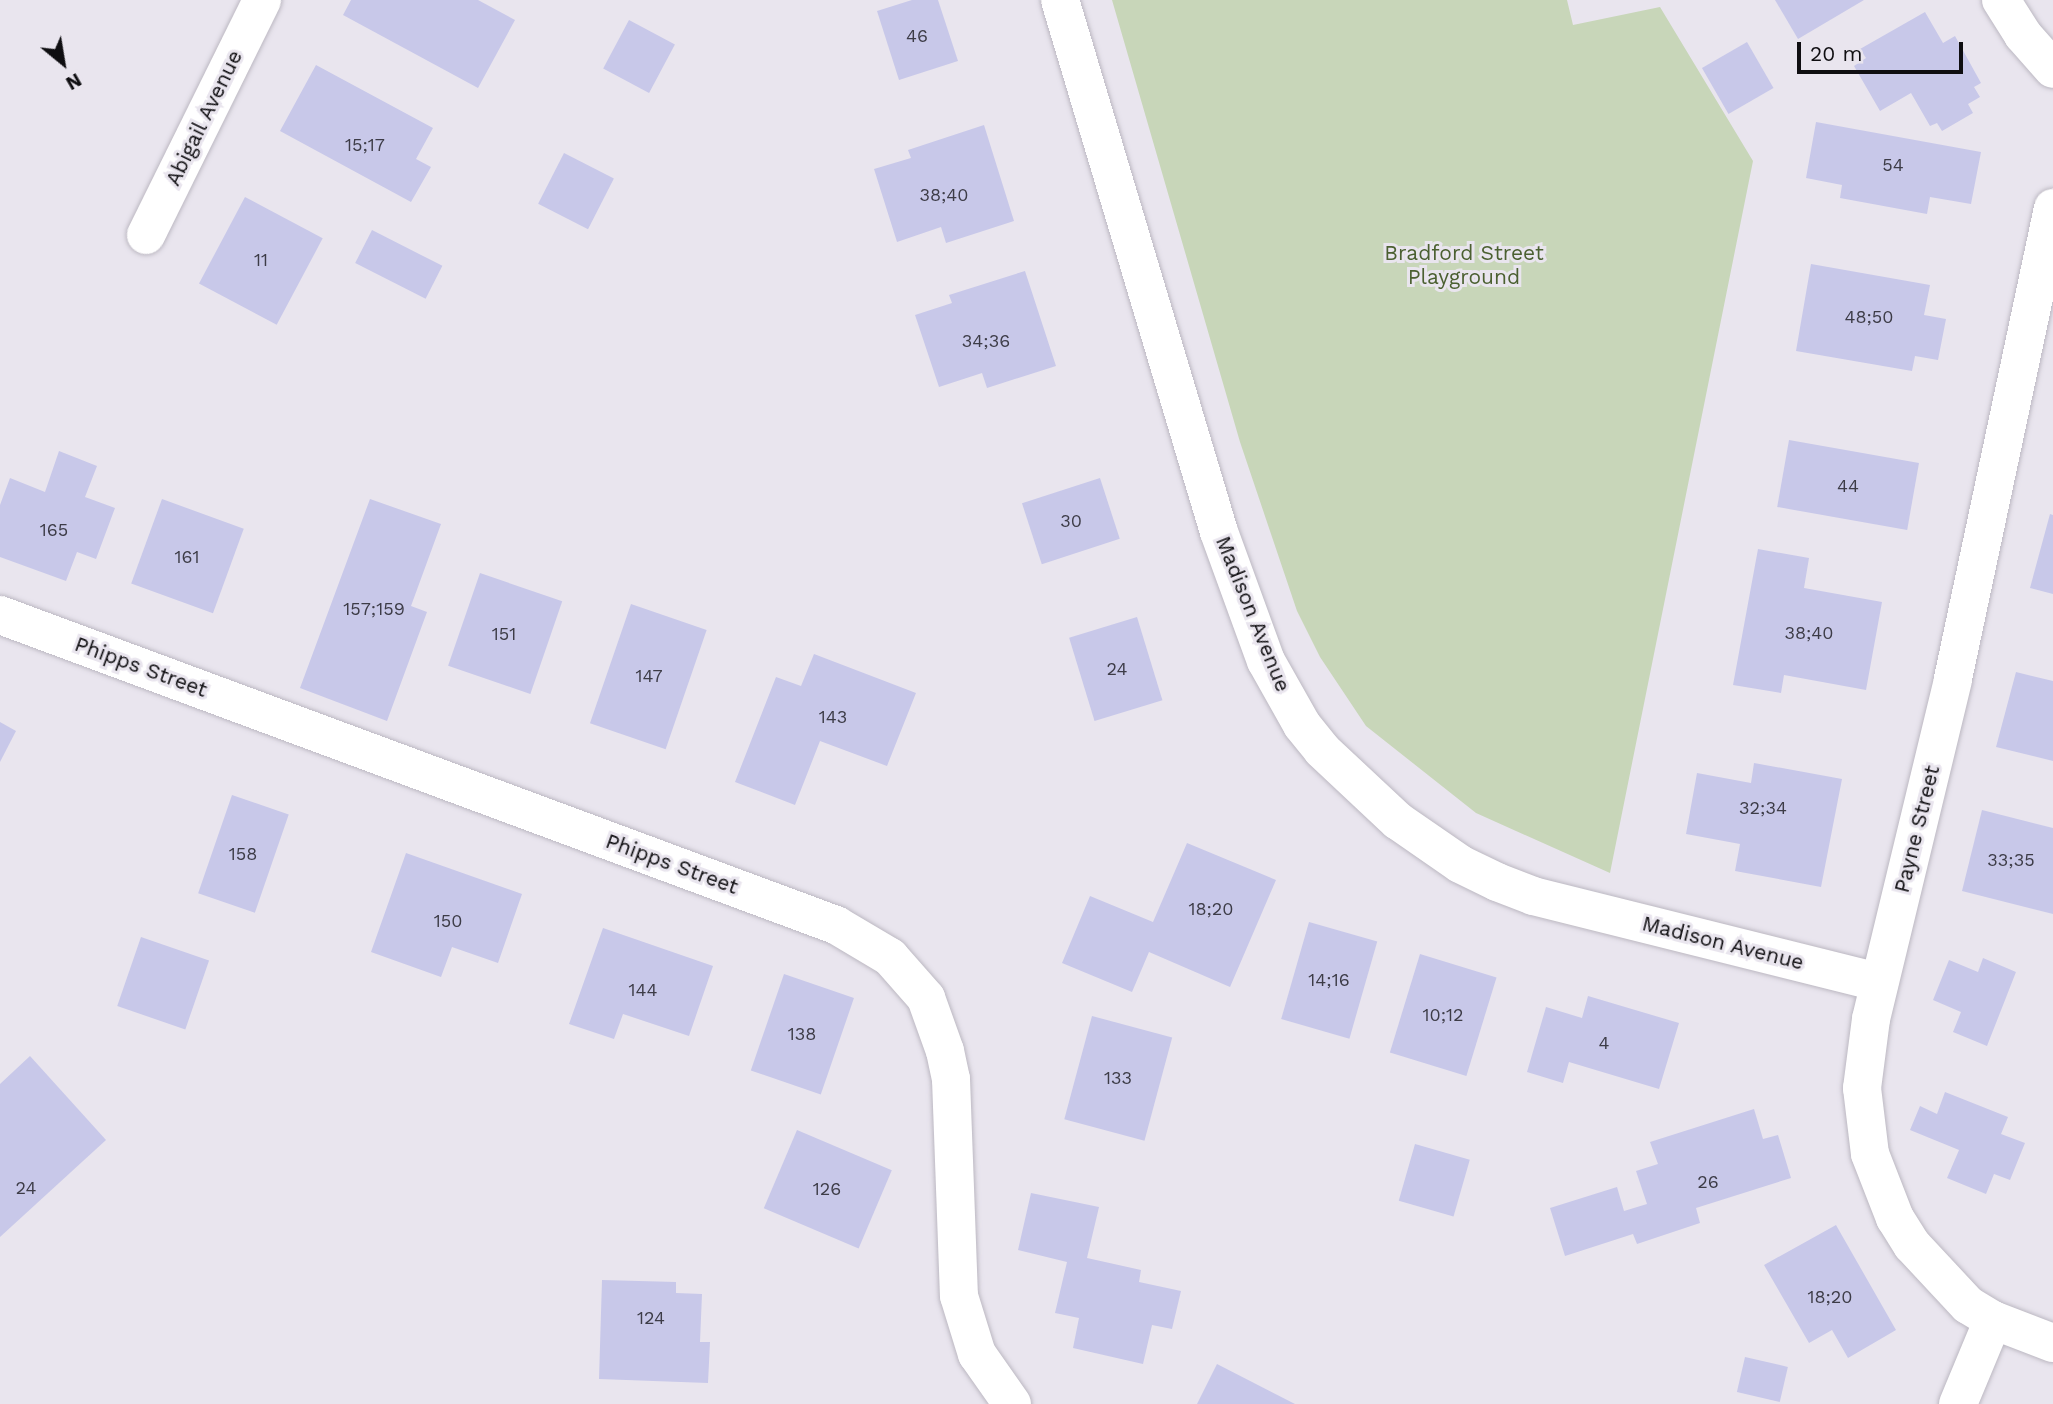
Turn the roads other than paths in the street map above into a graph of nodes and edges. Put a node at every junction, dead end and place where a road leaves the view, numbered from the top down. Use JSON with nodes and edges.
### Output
{"nodes":[{"id":1,"x":261,"y":0,"type":"edge"},
{"id":2,"x":1060,"y":0,"type":"edge"},
{"id":3,"x":2001,"y":0,"type":"edge"},
{"id":4,"x":2053,"y":69,"type":"edge"},
{"id":5,"x":2053,"y":208,"type":"edge"},
{"id":6,"x":146,"y":235,"type":"dead end"},
{"id":7,"x":0,"y":615,"type":"edge"},
{"id":8,"x":1879,"y":982,"type":"junction"},
{"id":9,"x":1993,"y":1320,"type":"junction"},
{"id":10,"x":2053,"y":1343,"type":"edge"},
{"id":11,"x":1012,"y":1404,"type":"edge"},
{"id":12,"x":1958,"y":1404,"type":"edge"}],
"edges":[{"from":1,"to":6,"type":"street","name":"Abigail Avenue"},
{"from":2,"to":8,"type":"street","name":"Madison Avenue"},
{"from":3,"to":4,"type":"street"},
{"from":5,"to":8,"type":"street","name":"Payne Street"},
{"from":7,"to":11,"type":"street","name":"Phipps Street"},
{"from":8,"to":9,"type":"street","name":"Payne Street"},
{"from":9,"to":10,"type":"street","name":"Payne Street"},
{"from":9,"to":12,"type":"street"}]}
